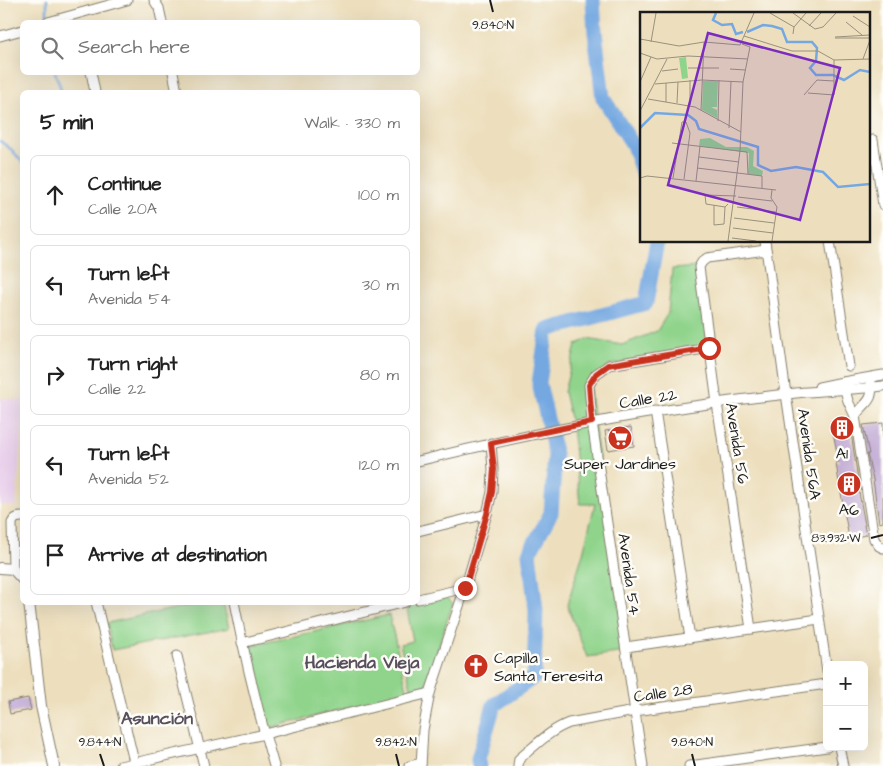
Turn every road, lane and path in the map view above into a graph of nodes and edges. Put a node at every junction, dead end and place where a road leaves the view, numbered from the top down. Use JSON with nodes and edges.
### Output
{"nodes":[{"id":1,"x":127,"y":0,"type":"edge"},
{"id":2,"x":154,"y":0,"type":"edge"},
{"id":3,"x":78,"y":18,"type":"edge"},
{"id":4,"x":57,"y":20,"type":"edge"},
{"id":5,"x":161,"y":20,"type":"edge"},
{"id":6,"x":20,"y":31,"type":"edge"},
{"id":7,"x":0,"y":36,"type":"edge"},
{"id":8,"x":91,"y":75,"type":"edge"},
{"id":9,"x":174,"y":75,"type":"edge"},
{"id":10,"x":94,"y":90,"type":"edge"},
{"id":11,"x":177,"y":90,"type":"edge"},
{"id":12,"x":883,"y":139,"type":"edge"},
{"id":13,"x":871,"y":140,"type":"edge"},
{"id":14,"x":883,"y":205,"type":"edge"},
{"id":15,"x":830,"y":242,"type":"edge"},
{"id":16,"x":766,"y":246,"type":"edge"},
{"id":17,"x":709,"y":348,"type":"junction"},
{"id":18,"x":849,"y":366,"type":"dead end"},
{"id":19,"x":883,"y":375,"type":"edge"},
{"id":20,"x":870,"y":377,"type":"junction"},
{"id":21,"x":844,"y":386,"type":"junction"},
{"id":22,"x":883,"y":386,"type":"edge"},
{"id":23,"x":872,"y":388,"type":"junction"},
{"id":24,"x":786,"y":394,"type":"junction"},
{"id":25,"x":717,"y":403,"type":"junction"},
{"id":26,"x":655,"y":412,"type":"junction"},
{"id":27,"x":855,"y":416,"type":"junction"},
{"id":28,"x":592,"y":422,"type":"junction"},
{"id":29,"x":491,"y":443,"type":"junction"},
{"id":30,"x":420,"y":461,"type":"edge"},
{"id":31,"x":487,"y":514,"type":"junction"},
{"id":32,"x":20,"y":517,"type":"edge"},
{"id":33,"x":420,"y":531,"type":"edge"},
{"id":34,"x":881,"y":547,"type":"edge"},
{"id":35,"x":0,"y":568,"type":"edge"},
{"id":36,"x":13,"y":570,"type":"junction"},
{"id":37,"x":20,"y":576,"type":"edge"},
{"id":38,"x":465,"y":588,"type":"junction"},
{"id":39,"x":420,"y":599,"type":"edge"},
{"id":40,"x":29,"y":605,"type":"edge"},
{"id":41,"x":97,"y":605,"type":"edge"},
{"id":42,"x":235,"y":605,"type":"edge"},
{"id":43,"x":393,"y":605,"type":"edge"},
{"id":44,"x":819,"y":619,"type":"junction"},
{"id":45,"x":751,"y":629,"type":"junction"},
{"id":46,"x":690,"y":638,"type":"junction"},
{"id":47,"x":242,"y":642,"type":"junction"},
{"id":48,"x":626,"y":647,"type":"junction"},
{"id":49,"x":176,"y":656,"type":"dead end"},
{"id":50,"x":825,"y":661,"type":"edge"},
{"id":51,"x":823,"y":685,"type":"edge"},
{"id":52,"x":430,"y":693,"type":"junction"},
{"id":53,"x":635,"y":711,"type":"junction"},
{"id":54,"x":265,"y":734,"type":"junction"},
{"id":55,"x":823,"y":748,"type":"edge"},
{"id":56,"x":199,"y":749,"type":"junction"},
{"id":57,"x":840,"y":751,"type":"edge"},
{"id":58,"x":135,"y":765,"type":"edge"},
{"id":59,"x":421,"y":765,"type":"edge"},
{"id":60,"x":518,"y":765,"type":"edge"},
{"id":61,"x":54,"y":766,"type":"edge"},
{"id":62,"x":120,"y":766,"type":"edge"},
{"id":63,"x":204,"y":766,"type":"edge"},
{"id":64,"x":274,"y":766,"type":"edge"},
{"id":65,"x":410,"y":766,"type":"edge"},
{"id":66,"x":643,"y":766,"type":"edge"},
{"id":67,"x":689,"y":766,"type":"edge"},
{"id":68,"x":843,"y":766,"type":"edge"}],
"edges":[{"from":1,"to":3,"type":"street"},
{"from":2,"to":5,"type":"street"},
{"from":3,"to":4,"type":"street"},
{"from":6,"to":7,"type":"street"},
{"from":8,"to":10,"type":"street"},
{"from":9,"to":11,"type":"street"},
{"from":12,"to":13,"type":"street"},
{"from":13,"to":14,"type":"street"},
{"from":15,"to":18,"type":"street"},
{"from":16,"to":17,"type":"street","name":"Avenida 56"},
{"from":16,"to":24,"type":"street","name":"Avenida 56A"},
{"from":17,"to":25,"type":"street","name":"Avenida 56"},
{"from":17,"to":28,"type":"street","name":"Avenida 54"},
{"from":19,"to":20,"type":"street","name":"Calle 22"},
{"from":20,"to":21,"type":"street","name":"Calle 22"},
{"from":20,"to":23,"type":"street"},
{"from":21,"to":23,"type":"street","name":"Calle 22"},
{"from":21,"to":24,"type":"street","name":"Calle 22"},
{"from":21,"to":27,"type":"street"},
{"from":22,"to":23,"type":"street","name":"Calle 22"},
{"from":23,"to":27,"type":"street"},
{"from":24,"to":25,"type":"street","name":"Calle 22"},
{"from":24,"to":44,"type":"street","name":"Avenida 56A"},
{"from":25,"to":26,"type":"street","name":"Calle 22"},
{"from":25,"to":45,"type":"street","name":"Avenida 56"},
{"from":26,"to":28,"type":"street","name":"Calle 22"},
{"from":26,"to":46,"type":"street"},
{"from":27,"to":34,"type":"street"},
{"from":28,"to":29,"type":"street","name":"Calle 22"},
{"from":28,"to":48,"type":"street","name":"Avenida 54"},
{"from":29,"to":30,"type":"street","name":"Calle 22"},
{"from":29,"to":31,"type":"street"},
{"from":31,"to":33,"type":"street"},
{"from":31,"to":38,"type":"street"},
{"from":32,"to":36,"type":"street"},
{"from":35,"to":36,"type":"street"},
{"from":36,"to":37,"type":"street"},
{"from":38,"to":39,"type":"street"},
{"from":38,"to":52,"type":"street"},
{"from":40,"to":61,"type":"street"},
{"from":41,"to":58,"type":"street"},
{"from":42,"to":47,"type":"street"},
{"from":43,"to":47,"type":"street"},
{"from":44,"to":45,"type":"street"},
{"from":44,"to":50,"type":"street","name":"Avenida 56A"},
{"from":45,"to":46,"type":"street"},
{"from":46,"to":48,"type":"street"},
{"from":47,"to":54,"type":"street"},
{"from":48,"to":53,"type":"street","name":"Avenida 54"},
{"from":49,"to":56,"type":"street"},
{"from":51,"to":53,"type":"street","name":"Calle 28"},
{"from":52,"to":54,"type":"street"},
{"from":52,"to":59,"type":"street"},
{"from":53,"to":60,"type":"street","name":"Calle 28"},
{"from":53,"to":66,"type":"street","name":"Avenida 54"},
{"from":54,"to":56,"type":"street"},
{"from":54,"to":64,"type":"street"},
{"from":55,"to":67,"type":"street"},
{"from":56,"to":58,"type":"street"},
{"from":56,"to":63,"type":"street"},
{"from":57,"to":68,"type":"street"},
{"from":58,"to":62,"type":"street"},
{"from":59,"to":65,"type":"street"}]}
